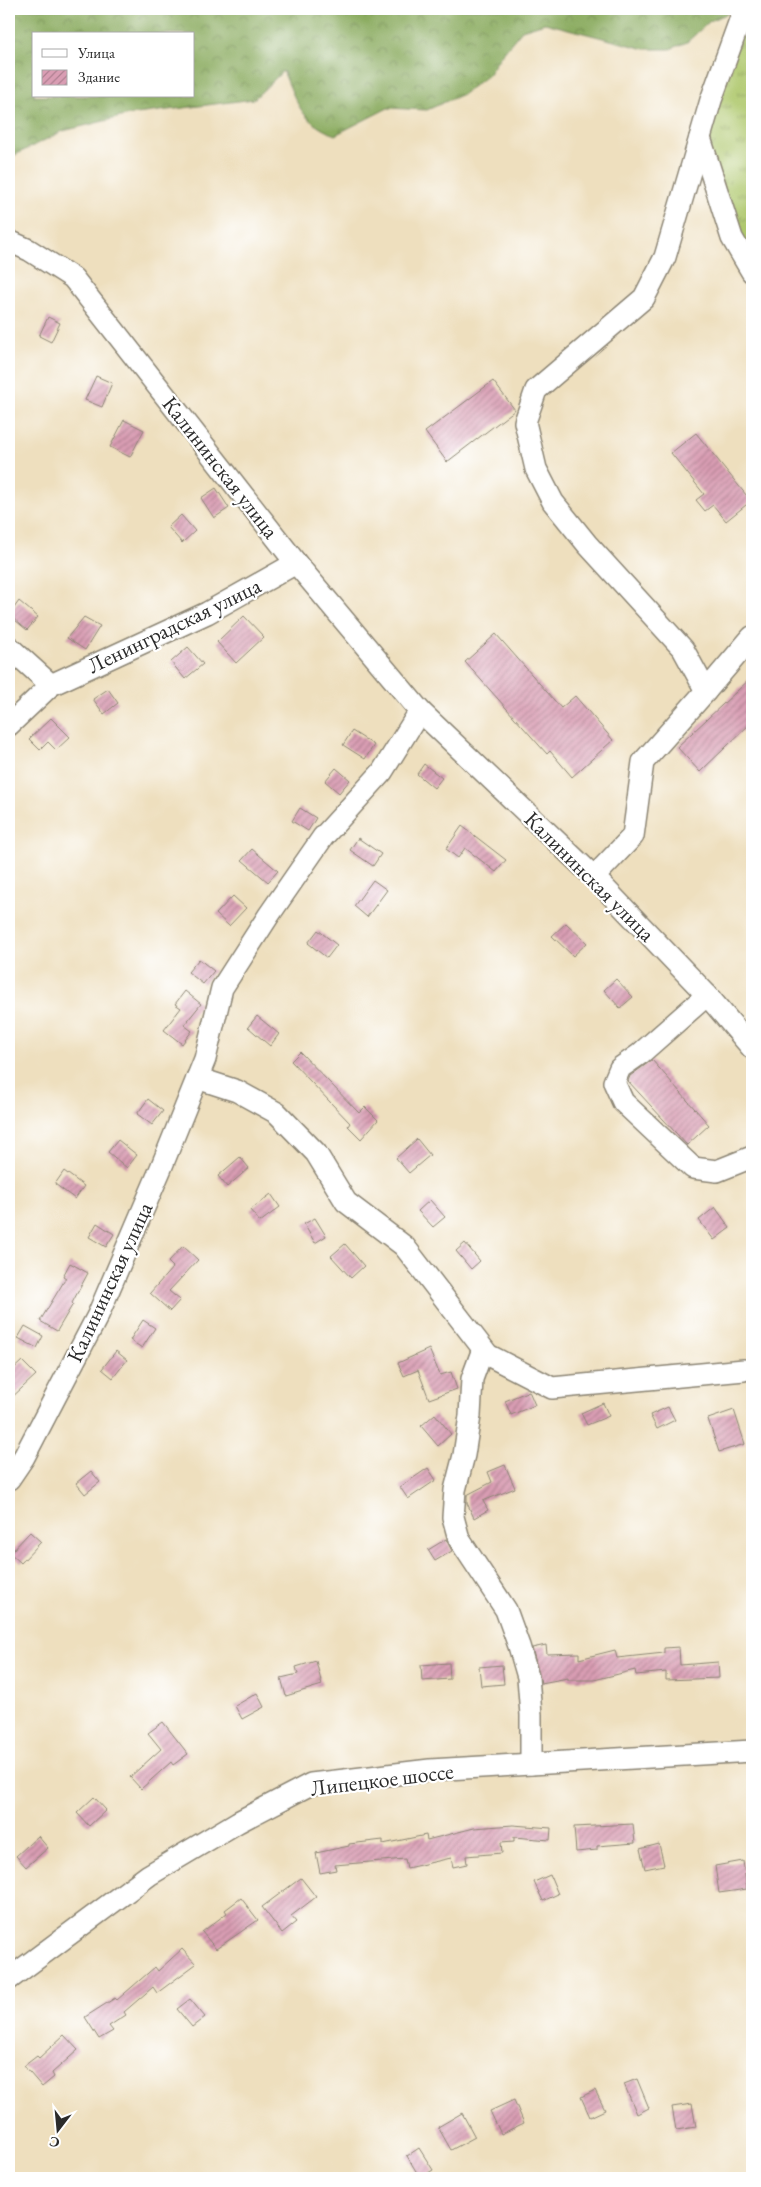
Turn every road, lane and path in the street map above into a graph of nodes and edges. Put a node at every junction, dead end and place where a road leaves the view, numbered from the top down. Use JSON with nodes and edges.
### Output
{"nodes":[{"id":1,"x":744,"y":9,"type":"edge"},
{"id":2,"x":700,"y":138,"type":"junction"},
{"id":3,"x":9,"y":241,"type":"edge"},
{"id":4,"x":752,"y":272,"type":"edge"},
{"id":5,"x":296,"y":562,"type":"junction"},
{"id":6,"x":752,"y":637,"type":"edge"},
{"id":7,"x":9,"y":647,"type":"edge"},
{"id":8,"x":51,"y":685,"type":"junction"},
{"id":9,"x":706,"y":691,"type":"junction"},
{"id":10,"x":420,"y":711,"type":"junction"},
{"id":11,"x":9,"y":725,"type":"edge"},
{"id":12,"x":594,"y":876,"type":"junction"},
{"id":13,"x":707,"y":995,"type":"junction"},
{"id":14,"x":752,"y":1048,"type":"edge"},
{"id":15,"x":197,"y":1078,"type":"junction"},
{"id":16,"x":752,"y":1157,"type":"edge"},
{"id":17,"x":483,"y":1349,"type":"junction"},
{"id":18,"x":744,"y":1370,"type":"dead end"},
{"id":19,"x":9,"y":1479,"type":"edge"},
{"id":20,"x":752,"y":1752,"type":"edge"},
{"id":21,"x":531,"y":1764,"type":"junction"},
{"id":22,"x":9,"y":1979,"type":"edge"}],
"edges":[{"from":1,"to":2,"type":"street"},
{"from":2,"to":4,"type":"street"},
{"from":2,"to":9,"type":"street"},
{"from":3,"to":5,"type":"street","name":"Калининская улица"},
{"from":5,"to":8,"type":"street","name":"Ленинградская улица"},
{"from":5,"to":10,"type":"street","name":"Калининская улица"},
{"from":6,"to":9,"type":"street"},
{"from":7,"to":8,"type":"street"},
{"from":8,"to":11,"type":"street","name":"Ленинградская улица"},
{"from":9,"to":12,"type":"street"},
{"from":10,"to":12,"type":"street","name":"Калининская улица"},
{"from":10,"to":15,"type":"street","name":"Калининская улица"},
{"from":12,"to":13,"type":"street","name":"Калининская улица"},
{"from":13,"to":14,"type":"street","name":"Калининская улица"},
{"from":13,"to":16,"type":"street"},
{"from":15,"to":17,"type":"street"},
{"from":15,"to":19,"type":"street","name":"Калининская улица"},
{"from":17,"to":18,"type":"street"},
{"from":17,"to":21,"type":"street"},
{"from":20,"to":21,"type":"street","name":"Липецкое шоссе"},
{"from":21,"to":22,"type":"street","name":"Липецкое шоссе"}]}
